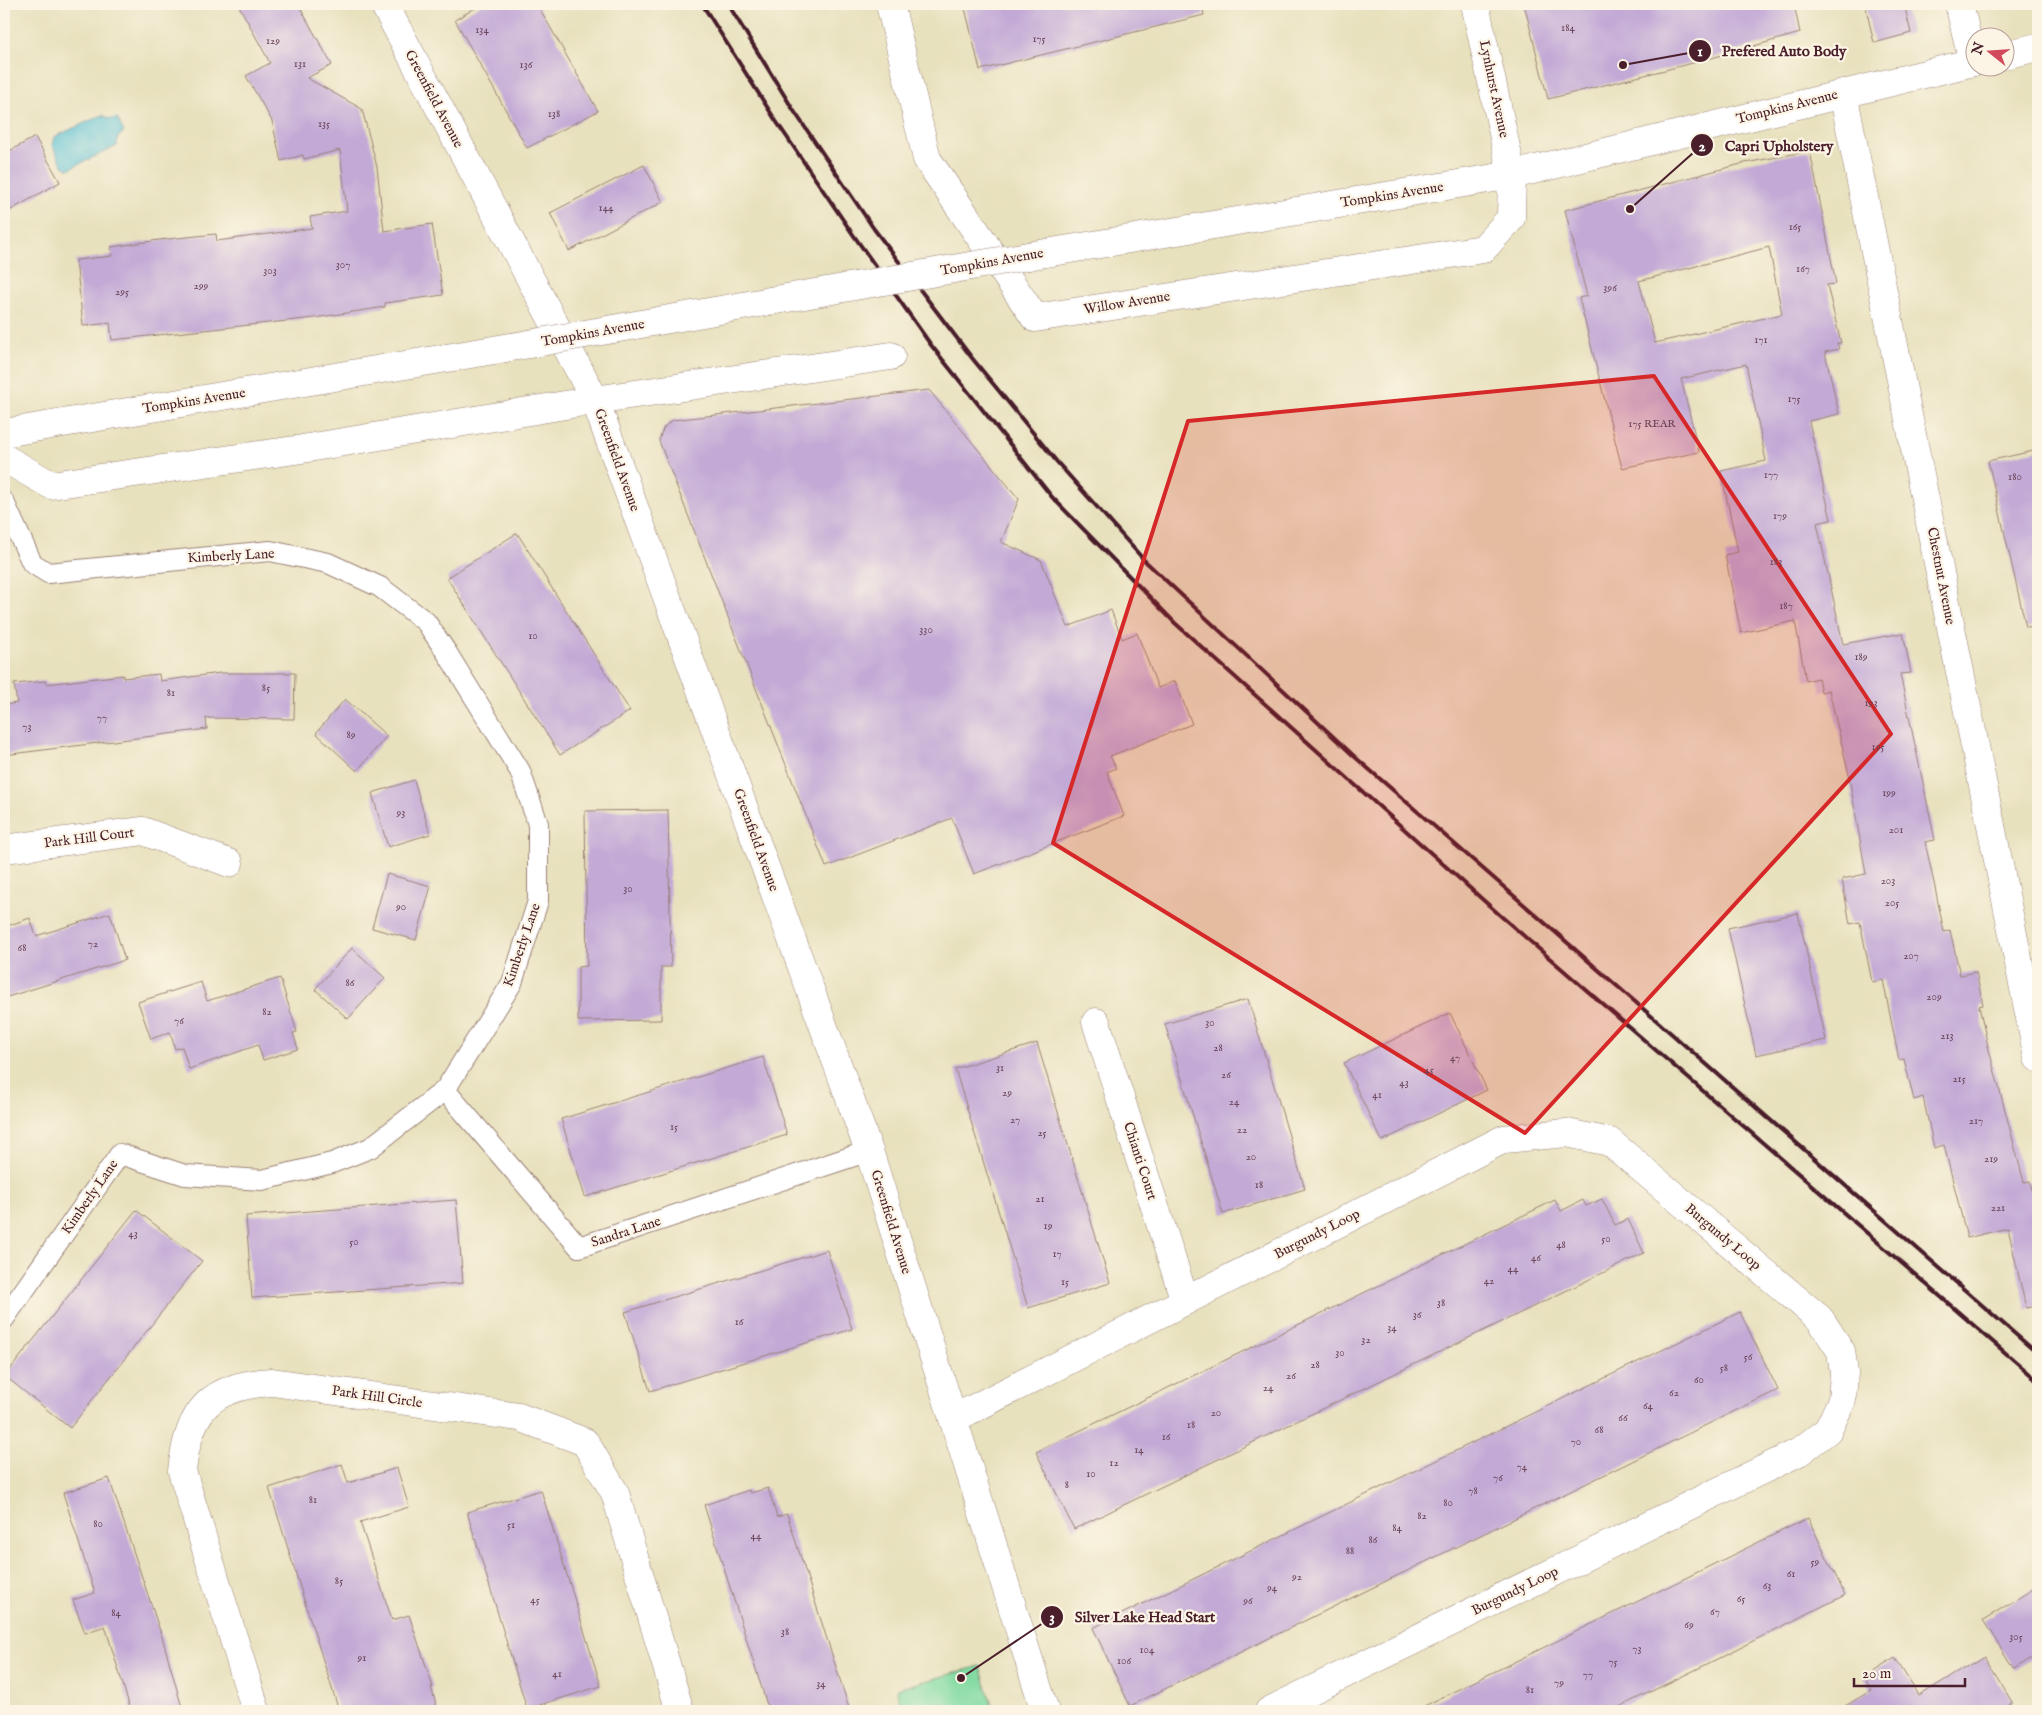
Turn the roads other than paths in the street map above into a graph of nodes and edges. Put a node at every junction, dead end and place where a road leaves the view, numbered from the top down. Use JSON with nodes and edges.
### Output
{"nodes":[{"id":1,"x":384,"y":4,"type":"edge"},
{"id":2,"x":890,"y":4,"type":"edge"},
{"id":3,"x":1475,"y":4,"type":"edge"},
{"id":4,"x":1959,"y":4,"type":"edge"},
{"id":5,"x":1965,"y":28,"type":"edge"},
{"id":6,"x":2038,"y":47,"type":"edge"},
{"id":7,"x":2014,"y":53,"type":"edge"},
{"id":8,"x":1964,"y":64,"type":"edge"},
{"id":9,"x":1843,"y":93,"type":"junction"},
{"id":10,"x":1512,"y":175,"type":"junction"},
{"id":11,"x":891,"y":356,"type":"dead end"},
{"id":12,"x":595,"y":400,"type":"junction"},
{"id":13,"x":4,"y":433,"type":"edge"},
{"id":14,"x":4,"y":458,"type":"edge"},
{"id":15,"x":4,"y":502,"type":"edge"},
{"id":16,"x":4,"y":849,"type":"edge"},
{"id":17,"x":229,"y":863,"type":"dead end"},
{"id":18,"x":1096,"y":1022,"type":"dead end"},
{"id":19,"x":2038,"y":1058,"type":"edge"},
{"id":20,"x":445,"y":1090,"type":"junction"},
{"id":21,"x":869,"y":1151,"type":"junction"},
{"id":22,"x":1185,"y":1301,"type":"junction"},
{"id":23,"x":4,"y":1319,"type":"edge"},
{"id":24,"x":953,"y":1419,"type":"junction"},
{"id":25,"x":256,"y":1711,"type":"edge"},
{"id":26,"x":680,"y":1711,"type":"edge"},
{"id":27,"x":1045,"y":1711,"type":"edge"},
{"id":28,"x":1269,"y":1711,"type":"edge"}],
"edges":[{"from":1,"to":12,"type":"street","name":"Greenfield Avenue"},
{"from":2,"to":10,"type":"street","name":"Willow Avenue"},
{"from":3,"to":10,"type":"street","name":"Lynhurst Avenue"},
{"from":4,"to":5,"type":"street"},
{"from":6,"to":7,"type":"street"},
{"from":8,"to":9,"type":"street","name":"Tompkins Avenue"},
{"from":9,"to":10,"type":"street","name":"Tompkins Avenue"},
{"from":9,"to":19,"type":"street","name":"Chestnut Avenue"},
{"from":10,"to":13,"type":"street","name":"Tompkins Avenue","bridge":true},
{"from":11,"to":12,"type":"street"},
{"from":12,"to":14,"type":"street"},
{"from":12,"to":21,"type":"street","name":"Greenfield Avenue"},
{"from":15,"to":20,"type":"lane","name":"Kimberly Lane"},
{"from":16,"to":17,"type":"street","name":"Park Hill Court"},
{"from":18,"to":22,"type":"street","name":"Chianti Court"},
{"from":20,"to":21,"type":"lane","name":"Sandra Lane"},
{"from":20,"to":23,"type":"lane","name":"Kimberly Lane"},
{"from":21,"to":24,"type":"street","name":"Greenfield Avenue"},
{"from":22,"to":24,"type":"street","name":"Burgundy Loop"},
{"from":22,"to":28,"type":"street","name":"Burgundy Loop"},
{"from":24,"to":27,"type":"street","name":"Greenfield Avenue"},
{"from":25,"to":26,"type":"street","name":"Park Hill Circle"}]}
